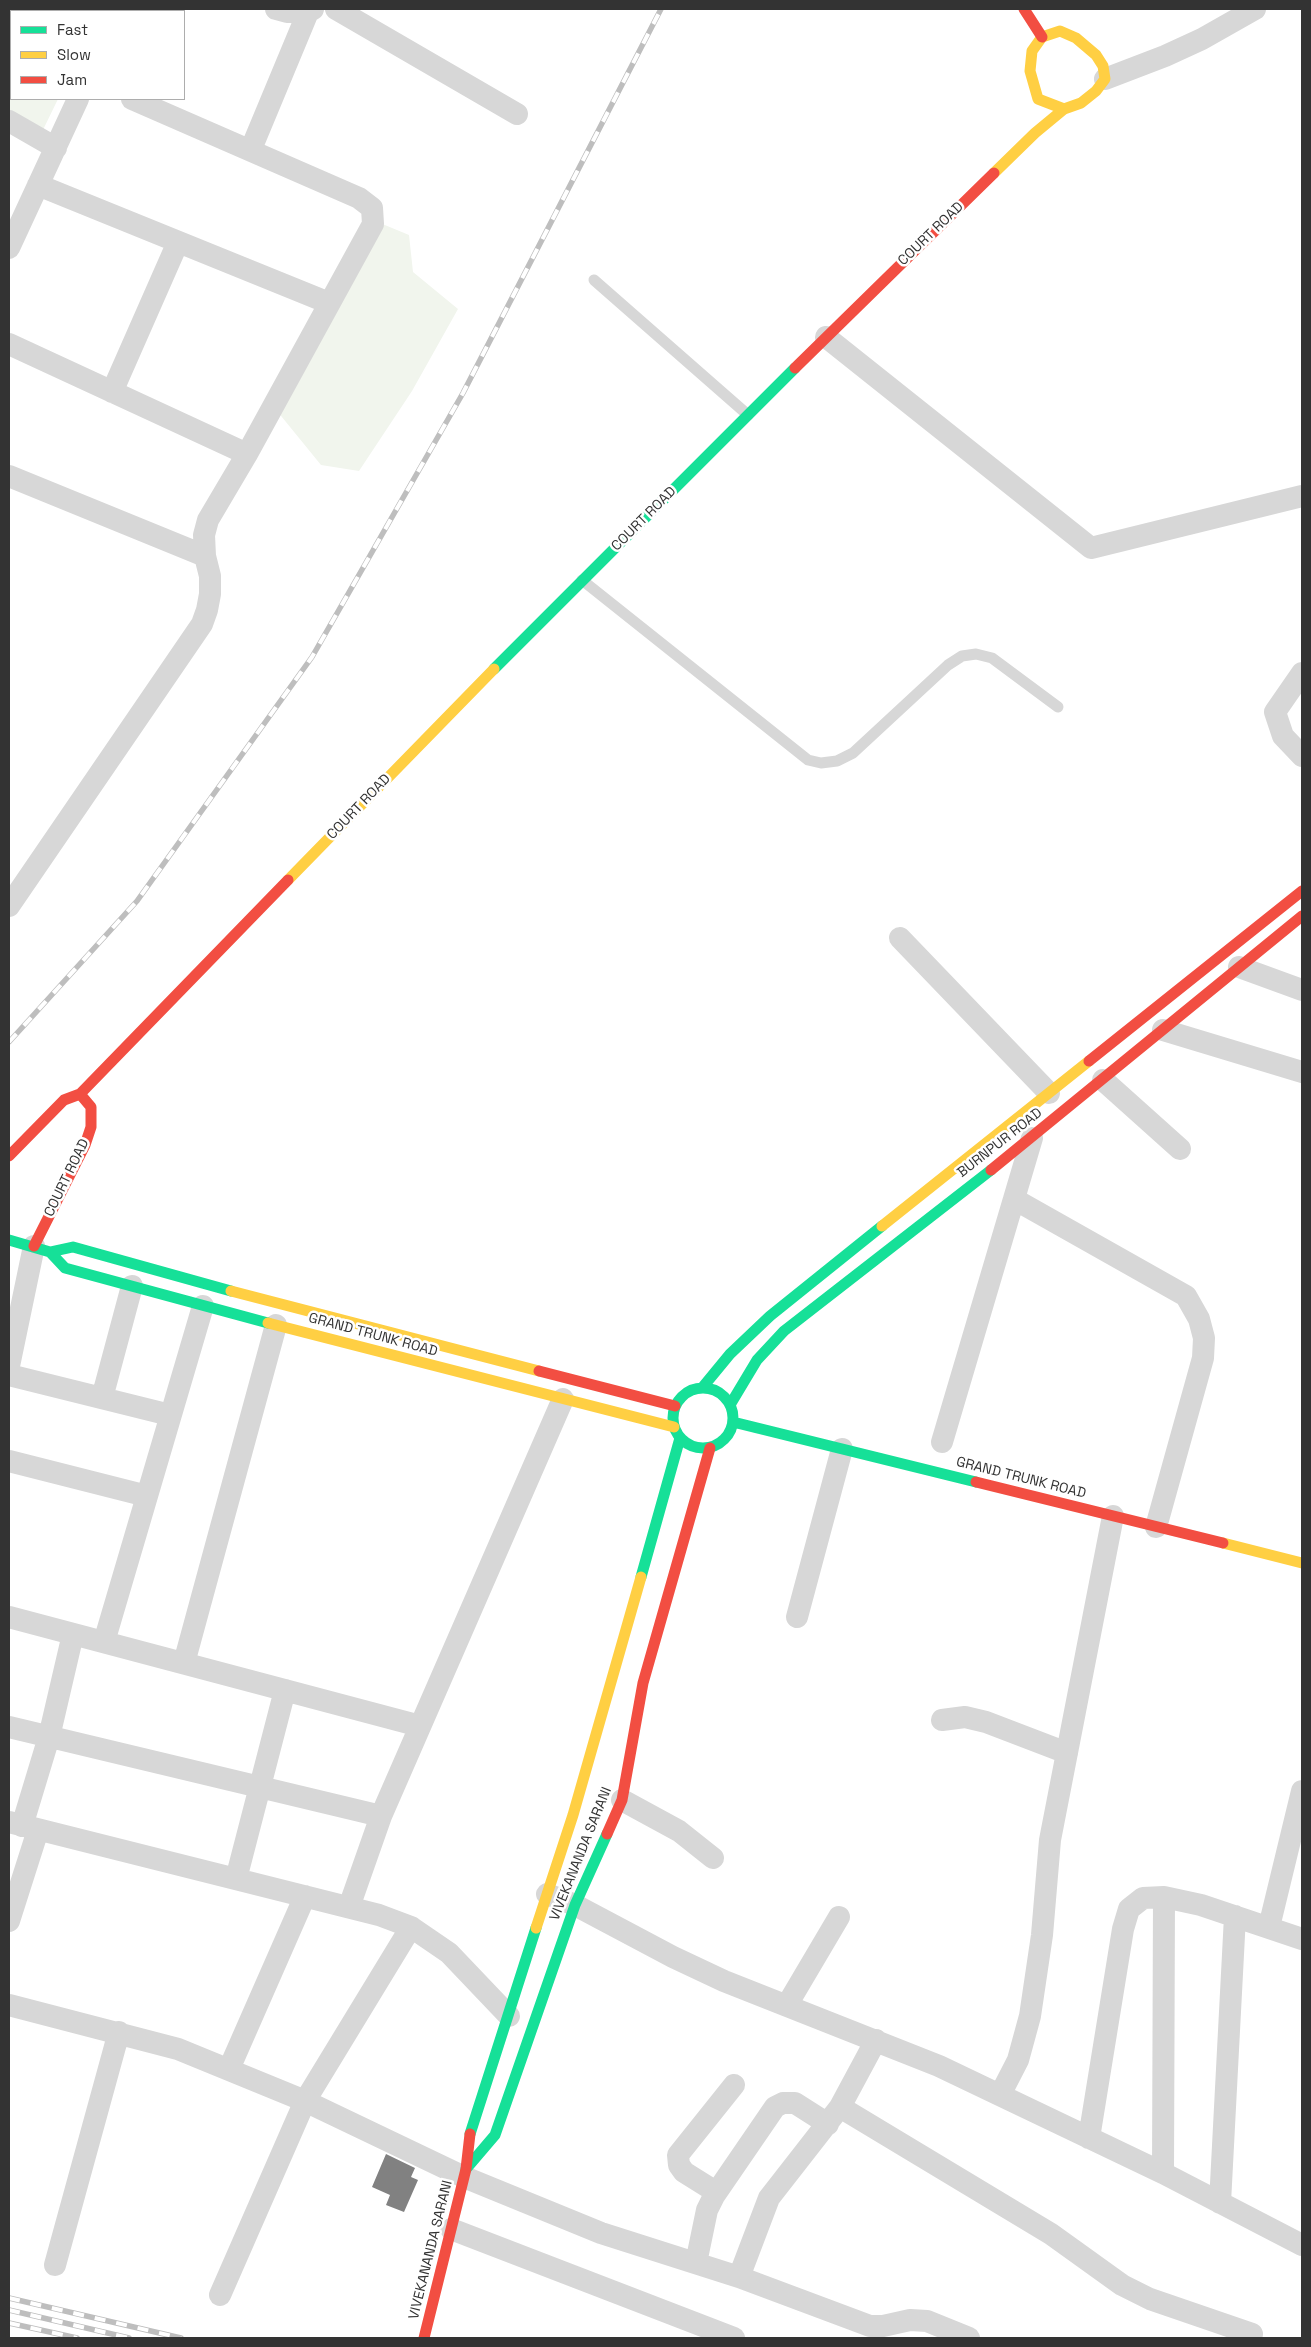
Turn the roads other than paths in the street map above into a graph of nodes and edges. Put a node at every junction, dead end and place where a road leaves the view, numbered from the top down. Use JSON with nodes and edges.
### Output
{"nodes":[{"id":1,"x":276,"y":9,"type":"edge"},
{"id":2,"x":336,"y":9,"type":"edge"},
{"id":3,"x":1024,"y":9,"type":"edge"},
{"id":4,"x":1255,"y":9,"type":"edge"},
{"id":5,"x":310,"y":10,"type":"edge"},
{"id":6,"x":1042,"y":37,"type":"junction"},
{"id":7,"x":1105,"y":79,"type":"junction"},
{"id":8,"x":78,"y":100,"type":"edge"},
{"id":9,"x":134,"y":100,"type":"edge"},
{"id":10,"x":1064,"y":109,"type":"junction"},
{"id":11,"x":516,"y":114,"type":"dead end"},
{"id":12,"x":9,"y":121,"type":"edge"},
{"id":13,"x":56,"y":148,"type":"junction"},
{"id":14,"x":250,"y":150,"type":"junction"},
{"id":15,"x":38,"y":185,"type":"junction"},
{"id":16,"x":178,"y":242,"type":"junction"},
{"id":17,"x":9,"y":248,"type":"edge"},
{"id":18,"x":594,"y":280,"type":"dead end"},
{"id":19,"x":329,"y":303,"type":"junction"},
{"id":20,"x":826,"y":337,"type":"junction"},
{"id":21,"x":9,"y":344,"type":"edge"},
{"id":22,"x":112,"y":392,"type":"junction"},
{"id":23,"x":748,"y":415,"type":"junction"},
{"id":24,"x":247,"y":454,"type":"junction"},
{"id":25,"x":9,"y":476,"type":"edge"},
{"id":26,"x":1302,"y":496,"type":"edge"},
{"id":27,"x":205,"y":556,"type":"junction"},
{"id":28,"x":582,"y":580,"type":"junction"},
{"id":29,"x":1302,"y":672,"type":"edge"},
{"id":30,"x":1058,"y":707,"type":"dead end"},
{"id":31,"x":1302,"y":756,"type":"edge"},
{"id":32,"x":1302,"y":891,"type":"edge"},
{"id":33,"x":9,"y":906,"type":"edge"},
{"id":34,"x":1302,"y":916,"type":"edge"},
{"id":35,"x":900,"y":938,"type":"dead end"},
{"id":36,"x":1240,"y":968,"type":"junction"},
{"id":37,"x":1302,"y":990,"type":"edge"},
{"id":38,"x":1163,"y":1030,"type":"junction"},
{"id":39,"x":1302,"y":1072,"type":"edge"},
{"id":40,"x":1103,"y":1080,"type":"junction"},
{"id":41,"x":80,"y":1094,"type":"junction"},
{"id":42,"x":1049,"y":1094,"type":"junction"},
{"id":43,"x":1032,"y":1138,"type":"junction"},
{"id":44,"x":1180,"y":1150,"type":"dead end"},
{"id":45,"x":9,"y":1156,"type":"edge"},
{"id":46,"x":1014,"y":1199,"type":"junction"},
{"id":47,"x":9,"y":1240,"type":"edge"},
{"id":48,"x":39,"y":1254,"type":"junction"},
{"id":49,"x":132,"y":1286,"type":"junction"},
{"id":50,"x":204,"y":1306,"type":"junction"},
{"id":51,"x":276,"y":1325,"type":"junction"},
{"id":52,"x":9,"y":1366,"type":"edge"},
{"id":53,"x":9,"y":1375,"type":"edge"},
{"id":54,"x":702,"y":1388,"type":"junction"},
{"id":55,"x":102,"y":1398,"type":"junction"},
{"id":56,"x":563,"y":1399,"type":"junction"},
{"id":57,"x":730,"y":1405,"type":"junction"},
{"id":58,"x":675,"y":1406,"type":"junction"},
{"id":59,"x":170,"y":1415,"type":"junction"},
{"id":60,"x":733,"y":1422,"type":"junction"},
{"id":61,"x":674,"y":1427,"type":"junction"},
{"id":62,"x":680,"y":1438,"type":"junction"},
{"id":63,"x":942,"y":1442,"type":"dead end"},
{"id":64,"x":710,"y":1448,"type":"junction"},
{"id":65,"x":842,"y":1449,"type":"junction"},
{"id":66,"x":9,"y":1461,"type":"edge"},
{"id":67,"x":148,"y":1496,"type":"junction"},
{"id":68,"x":1113,"y":1516,"type":"junction"},
{"id":69,"x":1156,"y":1527,"type":"junction"},
{"id":70,"x":1302,"y":1563,"type":"edge"},
{"id":71,"x":9,"y":1617,"type":"edge"},
{"id":72,"x":797,"y":1617,"type":"dead end"},
{"id":73,"x":73,"y":1634,"type":"junction"},
{"id":74,"x":104,"y":1642,"type":"junction"},
{"id":75,"x":184,"y":1663,"type":"junction"},
{"id":76,"x":285,"y":1690,"type":"junction"},
{"id":77,"x":942,"y":1720,"type":"dead end"},
{"id":78,"x":420,"y":1726,"type":"junction"},
{"id":79,"x":9,"y":1727,"type":"edge"},
{"id":80,"x":49,"y":1737,"type":"junction"},
{"id":81,"x":1067,"y":1752,"type":"junction"},
{"id":82,"x":259,"y":1787,"type":"junction"},
{"id":83,"x":1302,"y":1791,"type":"edge"},
{"id":84,"x":622,"y":1800,"type":"junction"},
{"id":85,"x":381,"y":1816,"type":"junction"},
{"id":86,"x":23,"y":1826,"type":"edge"},
{"id":87,"x":1297,"y":1832,"type":"edge"},
{"id":88,"x":713,"y":1858,"type":"dead end"},
{"id":89,"x":236,"y":1879,"type":"junction"},
{"id":90,"x":547,"y":1894,"type":"junction"},
{"id":91,"x":305,"y":1896,"type":"junction"},
{"id":92,"x":1164,"y":1897,"type":"junction"},
{"id":93,"x":575,"y":1905,"type":"junction"},
{"id":94,"x":349,"y":1907,"type":"junction"},
{"id":95,"x":1235,"y":1916,"type":"junction"},
{"id":96,"x":839,"y":1917,"type":"dead end"},
{"id":97,"x":9,"y":1921,"type":"edge"},
{"id":98,"x":411,"y":1927,"type":"junction"},
{"id":99,"x":1269,"y":1927,"type":"junction"},
{"id":100,"x":1302,"y":1939,"type":"edge"},
{"id":101,"x":9,"y":2005,"type":"edge"},
{"id":102,"x":787,"y":2005,"type":"junction"},
{"id":103,"x":509,"y":2016,"type":"junction"},
{"id":104,"x":119,"y":2032,"type":"junction"},
{"id":105,"x":876,"y":2040,"type":"junction"},
{"id":106,"x":230,"y":2069,"type":"junction"},
{"id":107,"x":734,"y":2085,"type":"dead end"},
{"id":108,"x":1000,"y":2095,"type":"junction"},
{"id":109,"x":305,"y":2101,"type":"junction"},
{"id":110,"x":834,"y":2116,"type":"junction"},
{"id":111,"x":1089,"y":2138,"type":"junction"},
{"id":112,"x":465,"y":2173,"type":"junction"},
{"id":113,"x":1163,"y":2173,"type":"junction"},
{"id":114,"x":716,"y":2192,"type":"junction"},
{"id":115,"x":1220,"y":2202,"type":"junction"},
{"id":116,"x":452,"y":2229,"type":"junction"},
{"id":117,"x":1302,"y":2245,"type":"edge"},
{"id":118,"x":696,"y":2263,"type":"junction"},
{"id":119,"x":55,"y":2266,"type":"dead end"},
{"id":120,"x":739,"y":2277,"type":"junction"},
{"id":121,"x":220,"y":2295,"type":"dead end"},
{"id":122,"x":1252,"y":2334,"type":"dead end"},
{"id":123,"x":424,"y":2338,"type":"edge"},
{"id":124,"x":734,"y":2338,"type":"edge"},
{"id":125,"x":969,"y":2338,"type":"edge"}],
"edges":[{"from":1,"to":5,"type":"street"},
{"from":2,"to":11,"type":"street"},
{"from":3,"to":6,"type":"street"},
{"from":4,"to":7,"type":"street","name":"COURT ROAD"},
{"from":5,"to":14,"type":"street"},
{"from":6,"to":7,"type":"street"},
{"from":6,"to":10,"type":"street"},
{"from":7,"to":10,"type":"street","name":"COURT ROAD"},
{"from":8,"to":13,"type":"street"},
{"from":9,"to":14,"type":"street"},
{"from":10,"to":20,"type":"street","name":"COURT ROAD"},
{"from":12,"to":13,"type":"street"},
{"from":13,"to":15,"type":"street"},
{"from":14,"to":19,"type":"street"},
{"from":15,"to":16,"type":"street"},
{"from":15,"to":17,"type":"street"},
{"from":16,"to":19,"type":"street"},
{"from":16,"to":22,"type":"street"},
{"from":18,"to":23,"type":"lane"},
{"from":19,"to":24,"type":"street"},
{"from":20,"to":23,"type":"street","name":"COURT ROAD"},
{"from":20,"to":26,"type":"street"},
{"from":21,"to":22,"type":"street"},
{"from":22,"to":24,"type":"street"},
{"from":23,"to":28,"type":"street","name":"COURT ROAD"},
{"from":24,"to":27,"type":"street"},
{"from":25,"to":27,"type":"street"},
{"from":27,"to":33,"type":"street"},
{"from":28,"to":30,"type":"lane"},
{"from":28,"to":41,"type":"street","name":"COURT ROAD"},
{"from":29,"to":31,"type":"street"},
{"from":32,"to":42,"type":"street"},
{"from":34,"to":36,"type":"street","name":"BURNPUR ROAD"},
{"from":35,"to":42,"type":"street"},
{"from":36,"to":37,"type":"street"},
{"from":36,"to":38,"type":"street","name":"BURNPUR ROAD"},
{"from":38,"to":39,"type":"street"},
{"from":38,"to":40,"type":"street","name":"BURNPUR ROAD"},
{"from":40,"to":43,"type":"street","name":"BURNPUR ROAD"},
{"from":40,"to":44,"type":"street"},
{"from":41,"to":45,"type":"street","name":"COURT ROAD"},
{"from":41,"to":48,"type":"street","name":"COURT ROAD"},
{"from":42,"to":54,"type":"street"},
{"from":43,"to":46,"type":"street"},
{"from":43,"to":57,"type":"street","name":"BURNPUR ROAD"},
{"from":46,"to":63,"type":"street"},
{"from":46,"to":69,"type":"street"},
{"from":47,"to":48,"type":"street"},
{"from":48,"to":49,"type":"street","name":"GRAND TRUNK ROAD"},
{"from":48,"to":52,"type":"street"},
{"from":48,"to":58,"type":"street","name":"GRAND TRUNK ROAD"},
{"from":49,"to":50,"type":"street","name":"GRAND TRUNK ROAD"},
{"from":49,"to":55,"type":"street"},
{"from":50,"to":51,"type":"street","name":"GRAND TRUNK ROAD"},
{"from":50,"to":59,"type":"street"},
{"from":51,"to":56,"type":"street","name":"GRAND TRUNK ROAD"},
{"from":51,"to":75,"type":"street"},
{"from":53,"to":55,"type":"street"},
{"from":54,"to":57,"type":"street"},
{"from":54,"to":58,"type":"street"},
{"from":55,"to":59,"type":"street"},
{"from":56,"to":61,"type":"street","name":"GRAND TRUNK ROAD"},
{"from":56,"to":78,"type":"street"},
{"from":57,"to":60,"type":"street"},
{"from":58,"to":61,"type":"street"},
{"from":59,"to":67,"type":"street"},
{"from":60,"to":64,"type":"street"},
{"from":60,"to":65,"type":"street","name":"GRAND TRUNK ROAD"},
{"from":61,"to":62,"type":"street"},
{"from":62,"to":64,"type":"street"},
{"from":62,"to":90,"type":"street","name":"VIVEKANANDA SARANI"},
{"from":64,"to":84,"type":"street","name":"VIVEKANANDA SARANI"},
{"from":65,"to":68,"type":"street","name":"GRAND TRUNK ROAD"},
{"from":65,"to":72,"type":"street"},
{"from":66,"to":67,"type":"street"},
{"from":67,"to":74,"type":"street"},
{"from":68,"to":69,"type":"street","name":"GRAND TRUNK ROAD"},
{"from":68,"to":81,"type":"street"},
{"from":69,"to":70,"type":"street","name":"GRAND TRUNK ROAD"},
{"from":71,"to":73,"type":"street"},
{"from":73,"to":74,"type":"street"},
{"from":73,"to":80,"type":"street"},
{"from":74,"to":75,"type":"street"},
{"from":75,"to":76,"type":"street"},
{"from":76,"to":78,"type":"street"},
{"from":76,"to":82,"type":"street"},
{"from":77,"to":81,"type":"street"},
{"from":78,"to":85,"type":"street"},
{"from":79,"to":80,"type":"street"},
{"from":80,"to":82,"type":"street"},
{"from":80,"to":86,"type":"street"},
{"from":81,"to":108,"type":"street"},
{"from":82,"to":85,"type":"street"},
{"from":82,"to":89,"type":"street"},
{"from":83,"to":87,"type":"street"},
{"from":84,"to":88,"type":"street"},
{"from":84,"to":93,"type":"street","name":"VIVEKANANDA SARANI"},
{"from":85,"to":94,"type":"street"},
{"from":86,"to":89,"type":"street"},
{"from":86,"to":97,"type":"street"},
{"from":87,"to":99,"type":"street"},
{"from":89,"to":91,"type":"street"},
{"from":90,"to":93,"type":"street"},
{"from":90,"to":103,"type":"street","name":"VIVEKANANDA SARANI"},
{"from":91,"to":94,"type":"street"},
{"from":91,"to":106,"type":"street"},
{"from":92,"to":95,"type":"street"},
{"from":92,"to":111,"type":"street"},
{"from":92,"to":113,"type":"street"},
{"from":93,"to":102,"type":"street"},
{"from":93,"to":112,"type":"street","name":"VIVEKANANDA SARANI"},
{"from":94,"to":98,"type":"street"},
{"from":95,"to":99,"type":"street"},
{"from":95,"to":115,"type":"street"},
{"from":96,"to":102,"type":"street"},
{"from":98,"to":103,"type":"street"},
{"from":98,"to":109,"type":"street"},
{"from":99,"to":100,"type":"street"},
{"from":101,"to":104,"type":"street"},
{"from":102,"to":105,"type":"street"},
{"from":103,"to":112,"type":"street","name":"VIVEKANANDA SARANI"},
{"from":104,"to":106,"type":"street"},
{"from":104,"to":119,"type":"street"},
{"from":105,"to":108,"type":"street"},
{"from":105,"to":110,"type":"street"},
{"from":106,"to":109,"type":"street"},
{"from":107,"to":114,"type":"street"},
{"from":108,"to":111,"type":"street"},
{"from":109,"to":112,"type":"street"},
{"from":109,"to":121,"type":"street"},
{"from":110,"to":114,"type":"street"},
{"from":110,"to":120,"type":"street"},
{"from":110,"to":122,"type":"street"},
{"from":111,"to":113,"type":"street"},
{"from":112,"to":116,"type":"street","name":"VIVEKANANDA SARANI"},
{"from":112,"to":118,"type":"street"},
{"from":113,"to":115,"type":"street"},
{"from":114,"to":118,"type":"street"},
{"from":115,"to":117,"type":"street"},
{"from":116,"to":123,"type":"street","name":"VIVEKANANDA SARANI"},
{"from":116,"to":124,"type":"street"},
{"from":118,"to":120,"type":"street"},
{"from":120,"to":125,"type":"street"}]}
